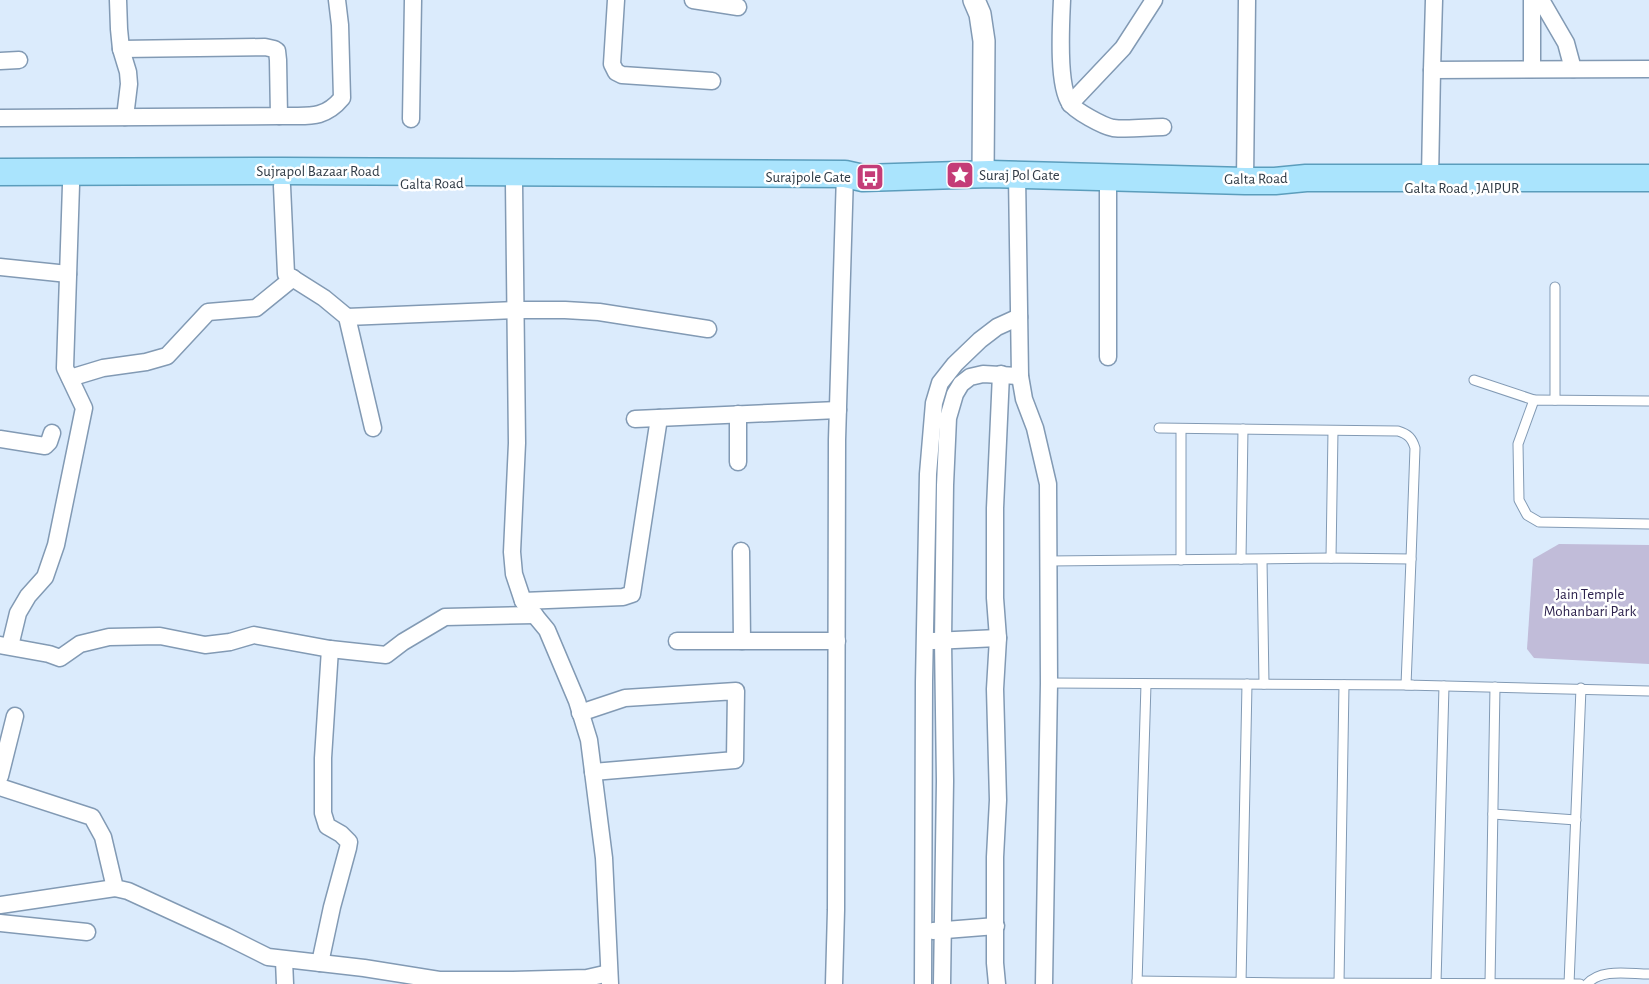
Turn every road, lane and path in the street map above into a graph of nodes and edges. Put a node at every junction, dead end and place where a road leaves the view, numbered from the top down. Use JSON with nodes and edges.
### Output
{"nodes":[{"id":1,"x":118,"y":0,"type":"edge"},
{"id":2,"x":337,"y":0,"type":"edge"},
{"id":3,"x":413,"y":0,"type":"edge"},
{"id":4,"x":616,"y":0,"type":"edge"},
{"id":5,"x":692,"y":0,"type":"edge"},
{"id":6,"x":969,"y":0,"type":"edge"},
{"id":7,"x":975,"y":0,"type":"edge"},
{"id":8,"x":1062,"y":0,"type":"edge"},
{"id":9,"x":1154,"y":0,"type":"edge"},
{"id":10,"x":1248,"y":0,"type":"edge"},
{"id":11,"x":1434,"y":0,"type":"edge"},
{"id":12,"x":1532,"y":0,"type":"edge"},
{"id":13,"x":1541,"y":0,"type":"edge"},
{"id":14,"x":738,"y":7,"type":"dead end"},
{"id":15,"x":121,"y":49,"type":"junction"},
{"id":16,"x":0,"y":60,"type":"edge"},
{"id":17,"x":19,"y":60,"type":"dead end"},
{"id":18,"x":1532,"y":69,"type":"junction"},
{"id":19,"x":1573,"y":69,"type":"junction"},
{"id":20,"x":1649,"y":69,"type":"edge"},
{"id":21,"x":1432,"y":70,"type":"junction"},
{"id":22,"x":712,"y":81,"type":"dead end"},
{"id":23,"x":1070,"y":104,"type":"junction"},
{"id":24,"x":279,"y":116,"type":"junction"},
{"id":25,"x":125,"y":117,"type":"junction"},
{"id":26,"x":0,"y":118,"type":"edge"},
{"id":27,"x":411,"y":120,"type":"dead end"},
{"id":28,"x":1163,"y":127,"type":"dead end"},
{"id":29,"x":0,"y":172,"type":"edge"},
{"id":30,"x":983,"y":174,"type":"junction"},
{"id":31,"x":1018,"y":175,"type":"junction"},
{"id":32,"x":1108,"y":177,"type":"junction"},
{"id":33,"x":1430,"y":178,"type":"junction"},
{"id":34,"x":1649,"y":178,"type":"edge"},
{"id":35,"x":851,"y":179,"type":"junction"},
{"id":36,"x":1245,"y":181,"type":"junction"},
{"id":37,"x":1275,"y":181,"type":"junction"},
{"id":38,"x":514,"y":183,"type":"junction"},
{"id":39,"x":71,"y":185,"type":"junction"},
{"id":40,"x":0,"y":186,"type":"edge"},
{"id":41,"x":282,"y":186,"type":"junction"},
{"id":42,"x":1649,"y":189,"type":"edge"},
{"id":43,"x":0,"y":268,"type":"edge"},
{"id":44,"x":68,"y":274,"type":"junction"},
{"id":45,"x":293,"y":278,"type":"junction"},
{"id":46,"x":1555,"y":287,"type":"dead end"},
{"id":47,"x":516,"y":310,"type":"junction"},
{"id":48,"x":347,"y":317,"type":"junction"},
{"id":49,"x":1019,"y":317,"type":"junction"},
{"id":50,"x":708,"y":329,"type":"dead end"},
{"id":51,"x":1108,"y":357,"type":"dead end"},
{"id":52,"x":963,"y":370,"type":"junction"},
{"id":53,"x":1001,"y":374,"type":"junction"},
{"id":54,"x":1020,"y":376,"type":"junction"},
{"id":55,"x":70,"y":378,"type":"junction"},
{"id":56,"x":1474,"y":380,"type":"dead end"},
{"id":57,"x":1534,"y":400,"type":"junction"},
{"id":58,"x":1555,"y":400,"type":"junction"},
{"id":59,"x":1649,"y":401,"type":"edge"},
{"id":60,"x":838,"y":410,"type":"junction"},
{"id":61,"x":738,"y":414,"type":"junction"},
{"id":62,"x":658,"y":418,"type":"junction"},
{"id":63,"x":635,"y":419,"type":"dead end"},
{"id":64,"x":373,"y":428,"type":"dead end"},
{"id":65,"x":1159,"y":428,"type":"dead end"},
{"id":66,"x":1181,"y":429,"type":"junction"},
{"id":67,"x":1243,"y":429,"type":"junction"},
{"id":68,"x":1333,"y":431,"type":"junction"},
{"id":69,"x":52,"y":433,"type":"dead end"},
{"id":70,"x":0,"y":439,"type":"edge"},
{"id":71,"x":738,"y":462,"type":"dead end"},
{"id":72,"x":1649,"y":524,"type":"edge"},
{"id":73,"x":741,"y":551,"type":"dead end"},
{"id":74,"x":1241,"y":558,"type":"junction"},
{"id":75,"x":1331,"y":558,"type":"junction"},
{"id":76,"x":1411,"y":559,"type":"junction"},
{"id":77,"x":1181,"y":560,"type":"junction"},
{"id":78,"x":1262,"y":560,"type":"junction"},
{"id":79,"x":1049,"y":561,"type":"junction"},
{"id":80,"x":523,"y":601,"type":"junction"},
{"id":81,"x":535,"y":615,"type":"junction"},
{"id":82,"x":998,"y":638,"type":"junction"},
{"id":83,"x":677,"y":641,"type":"dead end"},
{"id":84,"x":742,"y":641,"type":"junction"},
{"id":85,"x":837,"y":641,"type":"junction"},
{"id":86,"x":934,"y":641,"type":"junction"},
{"id":87,"x":5,"y":646,"type":"edge"},
{"id":88,"x":330,"y":648,"type":"junction"},
{"id":89,"x":1049,"y":684,"type":"junction"},
{"id":90,"x":1146,"y":684,"type":"junction"},
{"id":91,"x":1247,"y":684,"type":"junction"},
{"id":92,"x":1264,"y":684,"type":"junction"},
{"id":93,"x":1344,"y":685,"type":"junction"},
{"id":94,"x":1415,"y":685,"type":"junction"},
{"id":95,"x":1444,"y":686,"type":"junction"},
{"id":96,"x":1495,"y":687,"type":"junction"},
{"id":97,"x":1581,"y":688,"type":"junction"},
{"id":98,"x":1649,"y":691,"type":"edge"},
{"id":99,"x":580,"y":713,"type":"junction"},
{"id":100,"x":15,"y":716,"type":"dead end"},
{"id":101,"x":593,"y":772,"type":"junction"},
{"id":102,"x":0,"y":776,"type":"edge"},
{"id":103,"x":0,"y":787,"type":"edge"},
{"id":104,"x":1493,"y":814,"type":"junction"},
{"id":105,"x":1576,"y":820,"type":"junction"},
{"id":106,"x":115,"y":888,"type":"junction"},
{"id":107,"x":0,"y":905,"type":"edge"},
{"id":108,"x":0,"y":923,"type":"edge"},
{"id":109,"x":996,"y":926,"type":"junction"},
{"id":110,"x":932,"y":931,"type":"junction"},
{"id":111,"x":86,"y":932,"type":"dead end"},
{"id":112,"x":284,"y":960,"type":"junction"},
{"id":113,"x":320,"y":963,"type":"junction"},
{"id":114,"x":1649,"y":974,"type":"edge"},
{"id":115,"x":609,"y":978,"type":"edge"},
{"id":116,"x":1136,"y":982,"type":"edge"},
{"id":117,"x":1241,"y":982,"type":"junction"},
{"id":118,"x":1340,"y":983,"type":"edge"},
{"id":119,"x":1436,"y":983,"type":"edge"},
{"id":120,"x":1490,"y":983,"type":"edge"},
{"id":121,"x":285,"y":984,"type":"edge"},
{"id":122,"x":834,"y":984,"type":"edge"},
{"id":123,"x":923,"y":984,"type":"edge"},
{"id":124,"x":942,"y":984,"type":"edge"},
{"id":125,"x":997,"y":984,"type":"edge"},
{"id":126,"x":1044,"y":984,"type":"edge"},
{"id":127,"x":1569,"y":984,"type":"edge"},
{"id":128,"x":1580,"y":984,"type":"edge"},
{"id":129,"x":1587,"y":984,"type":"edge"}],
"edges":[{"from":1,"to":15,"type":"street"},
{"from":2,"to":24,"type":"street"},
{"from":3,"to":27,"type":"street"},
{"from":4,"to":22,"type":"street"},
{"from":5,"to":14,"type":"street"},
{"from":6,"to":7,"type":"street"},
{"from":7,"to":30,"type":"street"},
{"from":8,"to":23,"type":"street"},
{"from":9,"to":23,"type":"street"},
{"from":10,"to":36,"type":"street"},
{"from":11,"to":21,"type":"street"},
{"from":12,"to":18,"type":"street"},
{"from":13,"to":19,"type":"street"},
{"from":15,"to":24,"type":"street"},
{"from":15,"to":25,"type":"street"},
{"from":16,"to":17,"type":"street"},
{"from":18,"to":19,"type":"street"},
{"from":18,"to":21,"type":"street"},
{"from":19,"to":20,"type":"street"},
{"from":21,"to":33,"type":"street"},
{"from":23,"to":28,"type":"street"},
{"from":24,"to":25,"type":"street"},
{"from":25,"to":26,"type":"street"},
{"from":29,"to":35,"type":"main road","name":"Sujrapol Bazaar Road"},
{"from":30,"to":31,"type":"main road","name":"Galta Road"},
{"from":30,"to":35,"type":"main road","name":"Galta Road"},
{"from":31,"to":32,"type":"main road","name":"Galta Road"},
{"from":31,"to":49,"type":"street"},
{"from":32,"to":36,"type":"main road","name":"Galta Road"},
{"from":32,"to":51,"type":"street"},
{"from":33,"to":34,"type":"main road","name":"Galta Road"},
{"from":33,"to":37,"type":"main road","name":"Galta Road"},
{"from":35,"to":38,"type":"main road","name":"Galta Road"},
{"from":35,"to":60,"type":"street"},
{"from":36,"to":37,"type":"main road","name":"Galta Road"},
{"from":37,"to":42,"type":"main road","name":"Galta Road , JAIPUR"},
{"from":38,"to":41,"type":"main road","name":"Galta Road"},
{"from":38,"to":47,"type":"street"},
{"from":39,"to":40,"type":"main road","name":"Galta Road"},
{"from":39,"to":41,"type":"main road","name":"Galta Road"},
{"from":39,"to":44,"type":"street"},
{"from":41,"to":45,"type":"street"},
{"from":43,"to":44,"type":"street"},
{"from":44,"to":55,"type":"street"},
{"from":45,"to":48,"type":"street"},
{"from":45,"to":55,"type":"street"},
{"from":46,"to":58,"type":"lane"},
{"from":47,"to":48,"type":"street"},
{"from":47,"to":50,"type":"street"},
{"from":47,"to":80,"type":"street"},
{"from":48,"to":64,"type":"street"},
{"from":49,"to":52,"type":"street"},
{"from":49,"to":54,"type":"street"},
{"from":52,"to":53,"type":"street"},
{"from":52,"to":86,"type":"street"},
{"from":53,"to":54,"type":"street"},
{"from":53,"to":82,"type":"street"},
{"from":54,"to":79,"type":"street"},
{"from":55,"to":87,"type":"street"},
{"from":56,"to":57,"type":"lane"},
{"from":57,"to":58,"type":"lane"},
{"from":57,"to":72,"type":"lane"},
{"from":58,"to":59,"type":"lane"},
{"from":60,"to":61,"type":"street"},
{"from":60,"to":85,"type":"street"},
{"from":61,"to":62,"type":"street"},
{"from":61,"to":71,"type":"street"},
{"from":62,"to":63,"type":"street"},
{"from":62,"to":80,"type":"street"},
{"from":65,"to":66,"type":"lane"},
{"from":66,"to":67,"type":"lane"},
{"from":66,"to":77,"type":"lane"},
{"from":67,"to":68,"type":"lane"},
{"from":67,"to":74,"type":"lane"},
{"from":68,"to":75,"type":"lane"},
{"from":68,"to":76,"type":"lane"},
{"from":69,"to":70,"type":"street"},
{"from":73,"to":84,"type":"street"},
{"from":74,"to":77,"type":"lane"},
{"from":74,"to":78,"type":"lane"},
{"from":75,"to":76,"type":"lane"},
{"from":75,"to":78,"type":"lane"},
{"from":76,"to":94,"type":"lane"},
{"from":77,"to":79,"type":"lane"},
{"from":78,"to":92,"type":"lane"},
{"from":79,"to":89,"type":"street"},
{"from":80,"to":81,"type":"street"},
{"from":81,"to":88,"type":"street"},
{"from":81,"to":99,"type":"street"},
{"from":82,"to":86,"type":"street"},
{"from":82,"to":109,"type":"street"},
{"from":83,"to":84,"type":"street"},
{"from":84,"to":85,"type":"street"},
{"from":85,"to":122,"type":"street"},
{"from":86,"to":110,"type":"street"},
{"from":87,"to":88,"type":"street"},
{"from":88,"to":113,"type":"street"},
{"from":89,"to":90,"type":"lane"},
{"from":89,"to":126,"type":"street"},
{"from":90,"to":91,"type":"lane"},
{"from":90,"to":116,"type":"lane"},
{"from":91,"to":92,"type":"lane"},
{"from":91,"to":117,"type":"lane"},
{"from":92,"to":93,"type":"lane"},
{"from":93,"to":94,"type":"lane"},
{"from":93,"to":118,"type":"lane"},
{"from":94,"to":95,"type":"lane"},
{"from":95,"to":96,"type":"lane"},
{"from":95,"to":119,"type":"lane"},
{"from":96,"to":97,"type":"lane"},
{"from":96,"to":104,"type":"lane"},
{"from":97,"to":98,"type":"lane"},
{"from":97,"to":105,"type":"lane"},
{"from":99,"to":101,"type":"street"},
{"from":99,"to":101,"type":"street"},
{"from":100,"to":102,"type":"street"},
{"from":101,"to":115,"type":"street"},
{"from":103,"to":106,"type":"street"},
{"from":104,"to":105,"type":"lane"},
{"from":104,"to":120,"type":"lane"},
{"from":105,"to":127,"type":"lane"},
{"from":106,"to":107,"type":"street"},
{"from":106,"to":112,"type":"street"},
{"from":108,"to":111,"type":"street"},
{"from":109,"to":110,"type":"street"},
{"from":109,"to":125,"type":"street"},
{"from":110,"to":123,"type":"street"},
{"from":110,"to":124,"type":"street"},
{"from":112,"to":113,"type":"street"},
{"from":112,"to":121,"type":"street"},
{"from":113,"to":115,"type":"street"},
{"from":114,"to":129,"type":"lane"},
{"from":116,"to":117,"type":"lane"},
{"from":117,"to":118,"type":"lane"},
{"from":118,"to":119,"type":"lane"},
{"from":119,"to":120,"type":"lane"},
{"from":120,"to":127,"type":"lane"},
{"from":127,"to":128,"type":"lane"}]}
